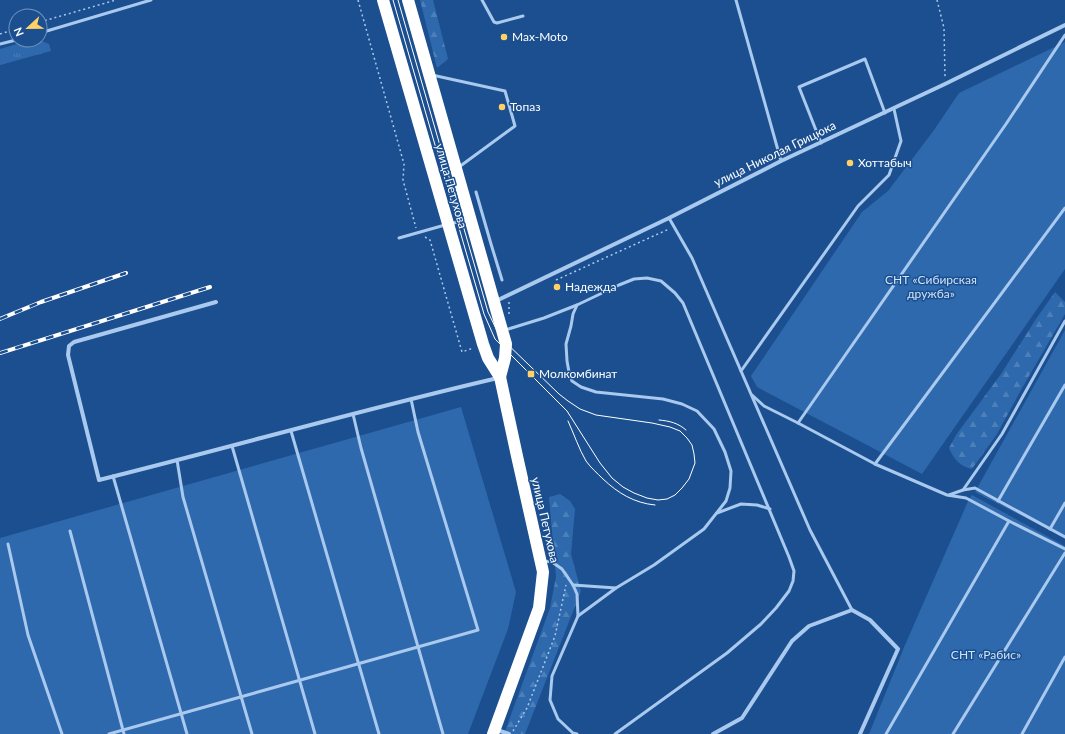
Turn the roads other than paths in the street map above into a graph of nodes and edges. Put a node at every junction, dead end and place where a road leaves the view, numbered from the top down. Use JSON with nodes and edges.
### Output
{"nodes":[{"id":1,"x":152,"y":0,"type":"edge"},
{"id":2,"x":383,"y":0,"type":"edge"},
{"id":3,"x":408,"y":0,"type":"edge"},
{"id":4,"x":482,"y":0,"type":"edge"},
{"id":5,"x":736,"y":0,"type":"edge"},
{"id":6,"x":524,"y":16,"type":"dead end"},
{"id":7,"x":1065,"y":25,"type":"edge"},
{"id":8,"x":48,"y":31,"type":"edge"},
{"id":9,"x":1065,"y":35,"type":"edge"},
{"id":10,"x":429,"y":74,"type":"junction"},
{"id":11,"x":894,"y":109,"type":"junction"},
{"id":12,"x":885,"y":113,"type":"junction"},
{"id":13,"x":821,"y":142,"type":"junction"},
{"id":14,"x":781,"y":161,"type":"junction"},
{"id":15,"x":456,"y":169,"type":"junction"},
{"id":16,"x":476,"y":192,"type":"dead end"},
{"id":17,"x":1065,"y":208,"type":"edge"},
{"id":18,"x":470,"y":218,"type":"junction"},
{"id":19,"x":669,"y":218,"type":"junction"},
{"id":20,"x":448,"y":225,"type":"junction"},
{"id":21,"x":399,"y":238,"type":"dead end"},
{"id":22,"x":491,"y":244,"type":"junction"},
{"id":23,"x":478,"y":248,"type":"junction"},
{"id":24,"x":502,"y":280,"type":"dead end"},
{"id":25,"x":216,"y":302,"type":"dead end"},
{"id":26,"x":494,"y":302,"type":"junction"},
{"id":27,"x":577,"y":305,"type":"junction"},
{"id":28,"x":1065,"y":321,"type":"edge"},
{"id":29,"x":502,"y":331,"type":"junction"},
{"id":30,"x":741,"y":371,"type":"junction"},
{"id":31,"x":500,"y":377,"type":"junction"},
{"id":32,"x":1065,"y":385,"type":"edge"},
{"id":33,"x":751,"y":393,"type":"junction"},
{"id":34,"x":411,"y":398,"type":"junction"},
{"id":35,"x":353,"y":414,"type":"junction"},
{"id":36,"x":798,"y":423,"type":"junction"},
{"id":37,"x":291,"y":431,"type":"junction"},
{"id":38,"x":232,"y":446,"type":"junction"},
{"id":39,"x":177,"y":460,"type":"junction"},
{"id":40,"x":875,"y":464,"type":"junction"},
{"id":41,"x":113,"y":476,"type":"junction"},
{"id":42,"x":963,"y":490,"type":"junction"},
{"id":43,"x":947,"y":495,"type":"junction"},
{"id":44,"x":998,"y":501,"type":"junction"},
{"id":45,"x":1065,"y":503,"type":"edge"},
{"id":46,"x":770,"y":509,"type":"junction"},
{"id":47,"x":717,"y":513,"type":"junction"},
{"id":48,"x":1009,"y":521,"type":"junction"},
{"id":49,"x":1050,"y":529,"type":"junction"},
{"id":50,"x":70,"y":531,"type":"dead end"},
{"id":51,"x":1065,"y":537,"type":"edge"},
{"id":52,"x":8,"y":544,"type":"dead end"},
{"id":53,"x":1065,"y":549,"type":"edge"},
{"id":54,"x":1065,"y":553,"type":"edge"},
{"id":55,"x":540,"y":560,"type":"junction"},
{"id":56,"x":573,"y":585,"type":"junction"},
{"id":57,"x":616,"y":588,"type":"junction"},
{"id":58,"x":852,"y":610,"type":"junction"},
{"id":59,"x":578,"y":616,"type":"junction"},
{"id":60,"x":418,"y":647,"type":"junction"},
{"id":61,"x":1065,"y":657,"type":"edge"},
{"id":62,"x":358,"y":664,"type":"junction"},
{"id":63,"x":300,"y":680,"type":"junction"},
{"id":64,"x":241,"y":697,"type":"junction"},
{"id":65,"x":182,"y":714,"type":"junction"},
{"id":66,"x":123,"y":732,"type":"edge"},
{"id":67,"x":494,"y":732,"type":"edge"},
{"id":68,"x":62,"y":734,"type":"edge"},
{"id":69,"x":109,"y":734,"type":"edge"},
{"id":70,"x":187,"y":734,"type":"edge"},
{"id":71,"x":252,"y":734,"type":"edge"},
{"id":72,"x":315,"y":734,"type":"edge"},
{"id":73,"x":379,"y":734,"type":"edge"},
{"id":74,"x":443,"y":734,"type":"edge"},
{"id":75,"x":510,"y":734,"type":"edge"},
{"id":76,"x":577,"y":734,"type":"edge"},
{"id":77,"x":615,"y":734,"type":"edge"},
{"id":78,"x":713,"y":734,"type":"edge"},
{"id":79,"x":860,"y":734,"type":"edge"},
{"id":80,"x":886,"y":734,"type":"edge"},
{"id":81,"x":953,"y":734,"type":"edge"},
{"id":82,"x":1022,"y":734,"type":"edge"}],
"edges":[{"from":1,"to":8,"type":"lane"},
{"from":2,"to":20,"type":"highway","name":"улица Петухова"},
{"from":3,"to":10,"type":"highway","name":"улица Петухова"},
{"from":4,"to":6,"type":"lane"},
{"from":5,"to":14,"type":"lane"},
{"from":7,"to":11,"type":"street","name":"улица Николая Грицюка"},
{"from":9,"to":36,"type":"lane"},
{"from":10,"to":15,"type":"highway","name":"улица Петухова"},
{"from":10,"to":15,"type":"lane"},
{"from":11,"to":12,"type":"street","name":"улица Николая Грицюка"},
{"from":11,"to":30,"type":"lane"},
{"from":12,"to":13,"type":"street","name":"улица Николая Грицюка"},
{"from":12,"to":13,"type":"lane"},
{"from":13,"to":14,"type":"street","name":"улица Николая Грицюка"},
{"from":14,"to":19,"type":"street","name":"улица Николая Грицюка"},
{"from":15,"to":18,"type":"highway","name":"улица Петухова"},
{"from":16,"to":22,"type":"lane"},
{"from":17,"to":40,"type":"lane"},
{"from":18,"to":20,"type":"lane"},
{"from":18,"to":23,"type":"highway","name":"улица Петухова"},
{"from":19,"to":26,"type":"street","name":"улица Николая Грицюка"},
{"from":19,"to":30,"type":"lane"},
{"from":20,"to":21,"type":"lane"},
{"from":20,"to":31,"type":"highway","name":"улица Петухова"},
{"from":22,"to":23,"type":"lane"},
{"from":22,"to":24,"type":"lane"},
{"from":23,"to":26,"type":"highway","name":"улица Петухова"},
{"from":25,"to":41,"type":"street"},
{"from":26,"to":29,"type":"highway","name":"улица Петухова"},
{"from":27,"to":29,"type":"lane"},
{"from":27,"to":46,"type":"lane"},
{"from":27,"to":47,"type":"lane"},
{"from":28,"to":42,"type":"lane"},
{"from":29,"to":31,"type":"highway","name":"улица Петухова"},
{"from":30,"to":33,"type":"lane"},
{"from":31,"to":34,"type":"street"},
{"from":31,"to":55,"type":"highway","name":"улица Петухова"},
{"from":32,"to":44,"type":"lane"},
{"from":33,"to":36,"type":"lane"},
{"from":33,"to":58,"type":"lane"},
{"from":34,"to":35,"type":"street"},
{"from":34,"to":60,"type":"lane"},
{"from":35,"to":37,"type":"street"},
{"from":35,"to":60,"type":"lane"},
{"from":36,"to":40,"type":"lane"},
{"from":37,"to":38,"type":"street"},
{"from":37,"to":62,"type":"lane"},
{"from":38,"to":39,"type":"street"},
{"from":38,"to":63,"type":"lane"},
{"from":39,"to":41,"type":"street"},
{"from":39,"to":64,"type":"lane"},
{"from":40,"to":43,"type":"lane"},
{"from":41,"to":65,"type":"lane"},
{"from":42,"to":43,"type":"lane"},
{"from":42,"to":44,"type":"lane"},
{"from":43,"to":48,"type":"lane"},
{"from":44,"to":49,"type":"lane"},
{"from":45,"to":49,"type":"lane"},
{"from":46,"to":47,"type":"lane"},
{"from":46,"to":77,"type":"lane"},
{"from":47,"to":57,"type":"lane"},
{"from":48,"to":53,"type":"lane"},
{"from":48,"to":80,"type":"lane"},
{"from":49,"to":51,"type":"lane"},
{"from":50,"to":66,"type":"lane"},
{"from":52,"to":68,"type":"lane"},
{"from":54,"to":81,"type":"lane"},
{"from":55,"to":56,"type":"lane"},
{"from":55,"to":67,"type":"highway","name":"улица Петухова"},
{"from":56,"to":57,"type":"lane"},
{"from":56,"to":59,"type":"lane"},
{"from":57,"to":59,"type":"lane"},
{"from":58,"to":78,"type":"street"},
{"from":58,"to":79,"type":"street"},
{"from":59,"to":76,"type":"lane"},
{"from":60,"to":62,"type":"lane"},
{"from":60,"to":74,"type":"lane"},
{"from":61,"to":82,"type":"lane"},
{"from":62,"to":63,"type":"lane"},
{"from":62,"to":73,"type":"lane"},
{"from":63,"to":64,"type":"lane"},
{"from":63,"to":72,"type":"lane"},
{"from":64,"to":65,"type":"lane"},
{"from":64,"to":71,"type":"lane"},
{"from":65,"to":66,"type":"lane"},
{"from":65,"to":70,"type":"lane"},
{"from":66,"to":69,"type":"lane"},
{"from":67,"to":75,"type":"street"}]}
